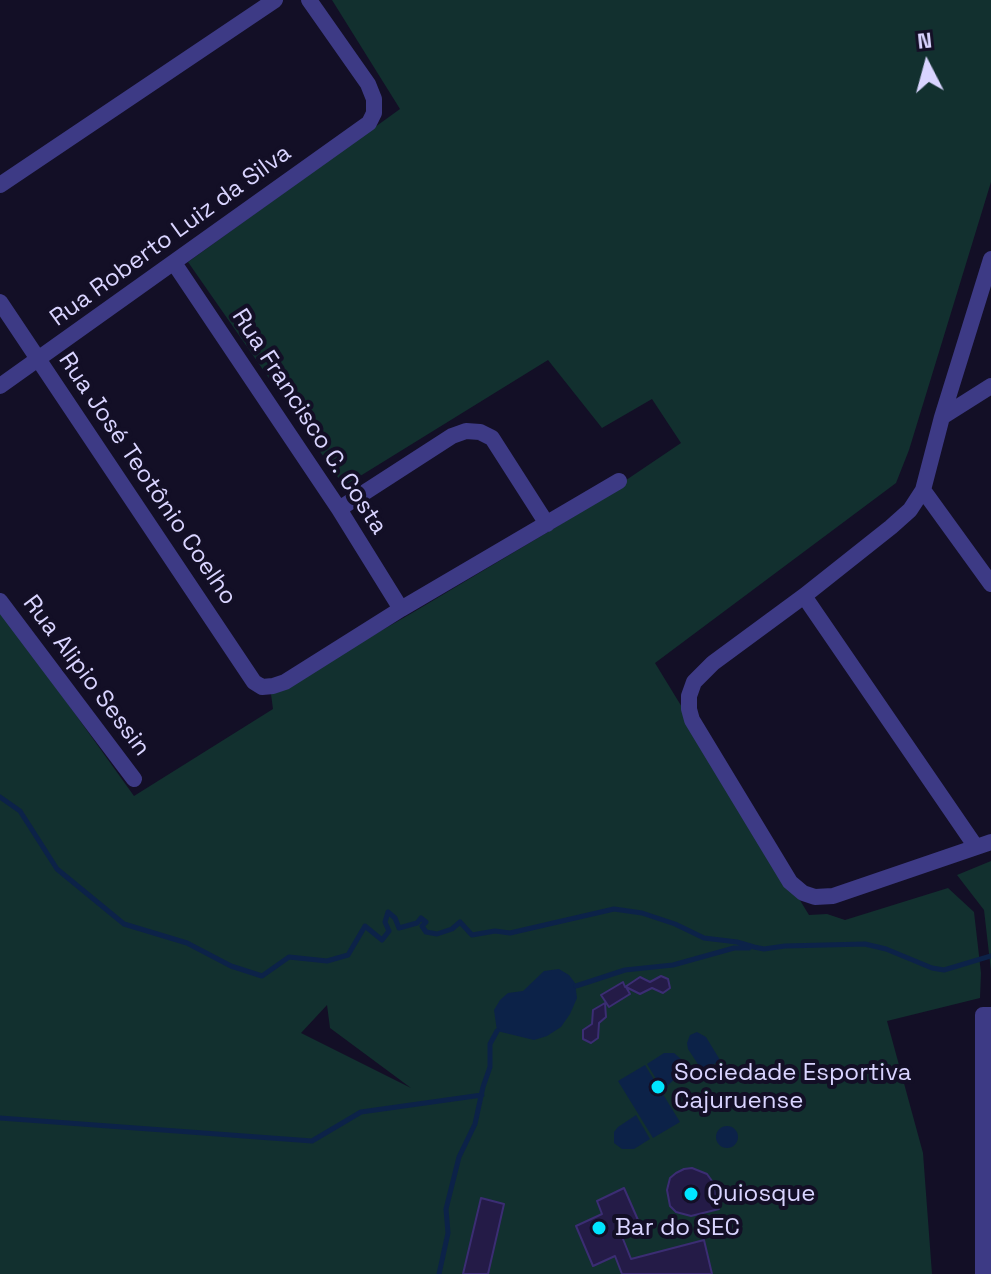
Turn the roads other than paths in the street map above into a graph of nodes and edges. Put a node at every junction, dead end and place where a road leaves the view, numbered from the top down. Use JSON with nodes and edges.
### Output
{"nodes":[{"id":1,"x":275,"y":0,"type":"edge"},
{"id":2,"x":309,"y":0,"type":"edge"},
{"id":3,"x":0,"y":185,"type":"edge"},
{"id":4,"x":991,"y":259,"type":"edge"},
{"id":5,"x":174,"y":263,"type":"junction"},
{"id":6,"x":0,"y":302,"type":"edge"},
{"id":7,"x":39,"y":360,"type":"junction"},
{"id":8,"x":0,"y":386,"type":"edge"},
{"id":9,"x":991,"y":386,"type":"edge"},
{"id":10,"x":942,"y":417,"type":"junction"},
{"id":11,"x":619,"y":481,"type":"dead end"},
{"id":12,"x":923,"y":490,"type":"junction"},
{"id":13,"x":339,"y":509,"type":"junction"},
{"id":14,"x":547,"y":524,"type":"junction"},
{"id":15,"x":991,"y":584,"type":"edge"},
{"id":16,"x":804,"y":596,"type":"junction"},
{"id":17,"x":0,"y":601,"type":"edge"},
{"id":18,"x":401,"y":609,"type":"junction"},
{"id":19,"x":134,"y":779,"type":"dead end"},
{"id":20,"x":983,"y":845,"type":"edge"},
{"id":21,"x":987,"y":1015,"type":"edge"},
{"id":22,"x":987,"y":1177,"type":"edge"},
{"id":23,"x":983,"y":1274,"type":"edge"}],
"edges":[{"from":1,"to":3,"type":"street"},
{"from":2,"to":5,"type":"street","name":"Rua Roberto Luiz da Silva"},
{"from":4,"to":10,"type":"street"},
{"from":5,"to":7,"type":"street","name":"Rua Roberto Luiz da Silva"},
{"from":5,"to":13,"type":"street","name":"Rua Francisco C. Costa"},
{"from":6,"to":7,"type":"street","name":"Rua José Teotônio Coelho"},
{"from":7,"to":8,"type":"street","name":"Rua Roberto Luiz da Silva"},
{"from":7,"to":18,"type":"street","name":"Rua José Teotônio Coelho"},
{"from":9,"to":10,"type":"street"},
{"from":10,"to":12,"type":"street"},
{"from":11,"to":14,"type":"street"},
{"from":12,"to":15,"type":"street"},
{"from":12,"to":16,"type":"street"},
{"from":13,"to":14,"type":"street"},
{"from":13,"to":18,"type":"street","name":"Rua Francisco C. Costa"},
{"from":14,"to":18,"type":"street"},
{"from":16,"to":20,"type":"street"},
{"from":16,"to":20,"type":"street"},
{"from":17,"to":19,"type":"street","name":"Rua Alipio Sessin"},
{"from":21,"to":22,"type":"street"},
{"from":22,"to":23,"type":"street"}]}
